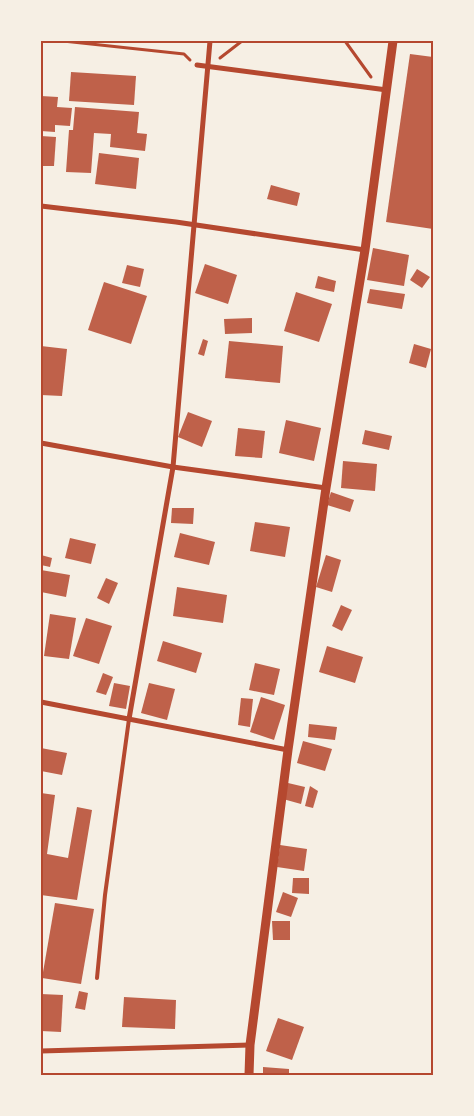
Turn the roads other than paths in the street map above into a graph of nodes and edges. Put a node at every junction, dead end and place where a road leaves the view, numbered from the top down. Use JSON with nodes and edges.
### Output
{"nodes":[{"id":1,"x":210,"y":41,"type":"edge"},
{"id":2,"x":393,"y":41,"type":"edge"},
{"id":3,"x":196,"y":65,"type":"road end"},
{"id":4,"x":208,"y":67,"type":"junction"},
{"id":5,"x":383,"y":89,"type":"junction"},
{"id":6,"x":41,"y":206,"type":"edge"},
{"id":7,"x":195,"y":226,"type":"junction"},
{"id":8,"x":365,"y":250,"type":"junction"},
{"id":9,"x":41,"y":443,"type":"edge"},
{"id":10,"x":173,"y":467,"type":"junction"},
{"id":11,"x":326,"y":488,"type":"junction"},
{"id":12,"x":41,"y":702,"type":"edge"},
{"id":13,"x":129,"y":719,"type":"junction"},
{"id":14,"x":288,"y":750,"type":"junction"},
{"id":15,"x":97,"y":978,"type":"dead end"},
{"id":16,"x":250,"y":1045,"type":"junction"},
{"id":17,"x":41,"y":1051,"type":"edge"},
{"id":18,"x":249,"y":1075,"type":"edge"}],
"edges":[{"from":1,"to":4,"type":"street"},
{"from":2,"to":5,"type":"street"},
{"from":3,"to":4,"type":"street"},
{"from":4,"to":5,"type":"street"},
{"from":4,"to":7,"type":"street"},
{"from":5,"to":8,"type":"street"},
{"from":6,"to":7,"type":"street"},
{"from":7,"to":8,"type":"street"},
{"from":7,"to":10,"type":"street"},
{"from":8,"to":11,"type":"street"},
{"from":9,"to":10,"type":"street"},
{"from":10,"to":11,"type":"street"},
{"from":10,"to":13,"type":"street"},
{"from":11,"to":14,"type":"street"},
{"from":12,"to":13,"type":"street"},
{"from":13,"to":14,"type":"street"},
{"from":13,"to":15,"type":"lane"},
{"from":14,"to":16,"type":"street"},
{"from":16,"to":17,"type":"street"},
{"from":16,"to":18,"type":"street"}]}
